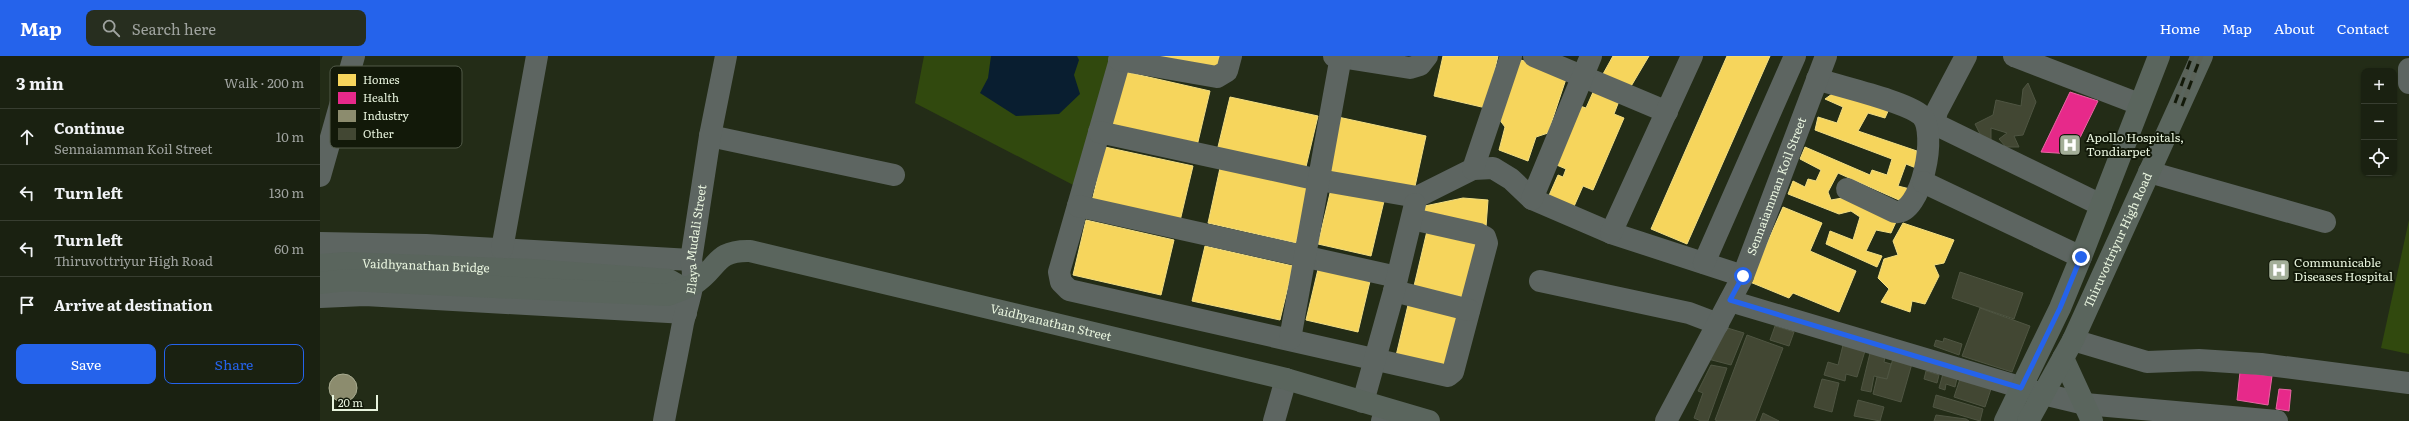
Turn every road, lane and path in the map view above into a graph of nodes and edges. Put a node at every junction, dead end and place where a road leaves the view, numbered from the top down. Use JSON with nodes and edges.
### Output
{"nodes":[{"id":1,"x":354,"y":56,"type":"edge"},
{"id":2,"x":537,"y":56,"type":"edge"},
{"id":3,"x":726,"y":56,"type":"edge"},
{"id":4,"x":1231,"y":56,"type":"edge"},
{"id":5,"x":1339,"y":56,"type":"edge"},
{"id":6,"x":1427,"y":56,"type":"edge"},
{"id":7,"x":1511,"y":56,"type":"edge"},
{"id":8,"x":1534,"y":56,"type":"edge"},
{"id":9,"x":1591,"y":56,"type":"edge"},
{"id":10,"x":1692,"y":56,"type":"edge"},
{"id":11,"x":1795,"y":56,"type":"edge"},
{"id":12,"x":1826,"y":56,"type":"edge"},
{"id":13,"x":1966,"y":56,"type":"edge"},
{"id":14,"x":2014,"y":56,"type":"edge"},
{"id":15,"x":2159,"y":56,"type":"edge"},
{"id":16,"x":2202,"y":56,"type":"edge"},
{"id":17,"x":1120,"y":58,"type":"edge"},
{"id":18,"x":351,"y":66,"type":"edge"},
{"id":19,"x":2409,"y":69,"type":"edge"},
{"id":20,"x":1583,"y":77,"type":"junction"},
{"id":21,"x":1817,"y":79,"type":"junction"},
{"id":22,"x":2409,"y":83,"type":"edge"},
{"id":23,"x":2139,"y":104,"type":"junction"},
{"id":24,"x":1667,"y":112,"type":"junction"},
{"id":25,"x":1099,"y":132,"type":"junction"},
{"id":26,"x":710,"y":136,"type":"junction"},
{"id":27,"x":330,"y":141,"type":"edge"},
{"id":28,"x":1473,"y":169,"type":"junction"},
{"id":29,"x":2149,"y":172,"type":"junction"},
{"id":30,"x":894,"y":175,"type":"dead end"},
{"id":31,"x":320,"y":176,"type":"edge"},
{"id":32,"x":1319,"y":180,"type":"junction"},
{"id":33,"x":1923,"y":182,"type":"junction"},
{"id":34,"x":1848,"y":189,"type":"dead end"},
{"id":35,"x":1412,"y":196,"type":"junction"},
{"id":36,"x":1532,"y":199,"type":"junction"},
{"id":37,"x":2101,"y":205,"type":"junction"},
{"id":38,"x":1078,"y":206,"type":"junction"},
{"id":39,"x":1412,"y":219,"type":"junction"},
{"id":40,"x":2325,"y":222,"type":"dead end"},
{"id":41,"x":1611,"y":233,"type":"junction"},
{"id":42,"x":320,"y":243,"type":"edge"},
{"id":43,"x":502,"y":249,"type":"junction"},
{"id":44,"x":1305,"y":257,"type":"junction"},
{"id":45,"x":2081,"y":257,"type":"junction"},
{"id":46,"x":691,"y":260,"type":"junction"},
{"id":47,"x":1704,"y":263,"type":"junction"},
{"id":48,"x":320,"y":265,"type":"edge"},
{"id":49,"x":1743,"y":276,"type":"junction"},
{"id":50,"x":531,"y":279,"type":"junction"},
{"id":51,"x":1392,"y":281,"type":"junction"},
{"id":52,"x":1540,"y":281,"type":"dead end"},
{"id":53,"x":320,"y":283,"type":"edge"},
{"id":54,"x":688,"y":286,"type":"junction"},
{"id":55,"x":320,"y":297,"type":"edge"},
{"id":56,"x":1730,"y":300,"type":"junction"},
{"id":57,"x":1469,"y":310,"type":"junction"},
{"id":58,"x":686,"y":313,"type":"junction"},
{"id":59,"x":1718,"y":324,"type":"junction"},
{"id":60,"x":1290,"y":339,"type":"junction"},
{"id":61,"x":2068,"y":349,"type":"junction"},
{"id":62,"x":1369,"y":357,"type":"junction"},
{"id":63,"x":1286,"y":379,"type":"junction"},
{"id":64,"x":2409,"y":383,"type":"edge"},
{"id":65,"x":2021,"y":388,"type":"junction"},
{"id":66,"x":2043,"y":394,"type":"junction"},
{"id":67,"x":1357,"y":400,"type":"junction"},
{"id":68,"x":2089,"y":413,"type":"edge"},
{"id":69,"x":1384,"y":415,"type":"edge"},
{"id":70,"x":664,"y":421,"type":"edge"},
{"id":71,"x":1274,"y":421,"type":"edge"},
{"id":72,"x":1429,"y":421,"type":"edge"},
{"id":73,"x":1666,"y":421,"type":"edge"},
{"id":74,"x":2005,"y":421,"type":"edge"},
{"id":75,"x":2028,"y":421,"type":"edge"},
{"id":76,"x":2277,"y":421,"type":"edge"}],
"edges":[{"from":1,"to":18,"type":"street"},
{"from":2,"to":43,"type":"street"},
{"from":3,"to":26,"type":"street","name":"Elaya Mudali Street"},
{"from":4,"to":17,"type":"street"},
{"from":5,"to":6,"type":"street"},
{"from":5,"to":32,"type":"street"},
{"from":7,"to":28,"type":"street"},
{"from":8,"to":20,"type":"street"},
{"from":9,"to":20,"type":"street"},
{"from":10,"to":24,"type":"street"},
{"from":11,"to":47,"type":"street"},
{"from":12,"to":21,"type":"street","name":"Sennaiamman Koil Street"},
{"from":13,"to":37,"type":"street"},
{"from":14,"to":23,"type":"street"},
{"from":15,"to":23,"type":"main road"},
{"from":16,"to":29,"type":"main road","name":"Thiruvottriyur High Road"},
{"from":17,"to":25,"type":"street"},
{"from":19,"to":22,"type":"street"},
{"from":20,"to":24,"type":"street"},
{"from":20,"to":36,"type":"street"},
{"from":21,"to":33,"type":"street"},
{"from":21,"to":49,"type":"street","name":"Sennaiamman Koil Street"},
{"from":23,"to":37,"type":"main road"},
{"from":24,"to":41,"type":"street"},
{"from":25,"to":32,"type":"street"},
{"from":25,"to":38,"type":"street"},
{"from":26,"to":30,"type":"street"},
{"from":26,"to":46,"type":"street","name":"Elaya Mudali Street"},
{"from":27,"to":31,"type":"street"},
{"from":28,"to":35,"type":"street"},
{"from":28,"to":36,"type":"street"},
{"from":29,"to":40,"type":"street"},
{"from":29,"to":61,"type":"main road","name":"Thiruvottriyur High Road"},
{"from":32,"to":35,"type":"street"},
{"from":32,"to":44,"type":"street"},
{"from":33,"to":34,"type":"street"},
{"from":33,"to":45,"type":"street"},
{"from":35,"to":39,"type":"street"},
{"from":35,"to":51,"type":"street"},
{"from":36,"to":41,"type":"street"},
{"from":37,"to":45,"type":"main road"},
{"from":38,"to":44,"type":"street"},
{"from":38,"to":60,"type":"street"},
{"from":39,"to":51,"type":"street"},
{"from":39,"to":57,"type":"street"},
{"from":41,"to":47,"type":"street"},
{"from":42,"to":43,"type":"street"},
{"from":43,"to":46,"type":"street"},
{"from":44,"to":51,"type":"street"},
{"from":44,"to":60,"type":"street"},
{"from":45,"to":65,"type":"main road"},
{"from":46,"to":54,"type":"street","name":"Elaya Mudali Street"},
{"from":47,"to":49,"type":"street"},
{"from":48,"to":50,"type":"main road","name":"Vaidhyanathan Bridge"},
{"from":49,"to":56,"type":"street","name":"Sennaiamman Koil Street"},
{"from":50,"to":53,"type":"main road","name":"Vaidhyanathan Bridge"},
{"from":50,"to":54,"type":"main road","name":"Vaidhyanathan Street"},
{"from":51,"to":57,"type":"street"},
{"from":51,"to":62,"type":"street"},
{"from":52,"to":59,"type":"street"},
{"from":54,"to":58,"type":"street","name":"Elaya Mudali Street"},
{"from":54,"to":63,"type":"main road","name":"Vaidhyanathan Street"},
{"from":55,"to":58,"type":"street"},
{"from":56,"to":59,"type":"street","name":"Sennaiamman Koil Street"},
{"from":56,"to":65,"type":"street"},
{"from":57,"to":62,"type":"street"},
{"from":58,"to":70,"type":"street","name":"Elaya Mudali Street"},
{"from":59,"to":73,"type":"street","name":"Sennaiamman Koil Street"},
{"from":60,"to":62,"type":"street"},
{"from":61,"to":64,"type":"street"},
{"from":61,"to":66,"type":"main road","name":"Thiruvottriyur High Road"},
{"from":61,"to":68,"type":"main road"},
{"from":62,"to":67,"type":"street"},
{"from":63,"to":67,"type":"main road","name":"Vaidhyanathan Street"},
{"from":63,"to":71,"type":"street"},
{"from":65,"to":66,"type":"street"},
{"from":65,"to":74,"type":"main road"},
{"from":66,"to":68,"type":"street"},
{"from":66,"to":75,"type":"main road","name":"Thiruvottriyur High Road"},
{"from":67,"to":69,"type":"main road","name":"Vaidhyanathan Street"},
{"from":68,"to":76,"type":"street"},
{"from":69,"to":72,"type":"main road","name":"Vaidhyanathan Street"}]}
